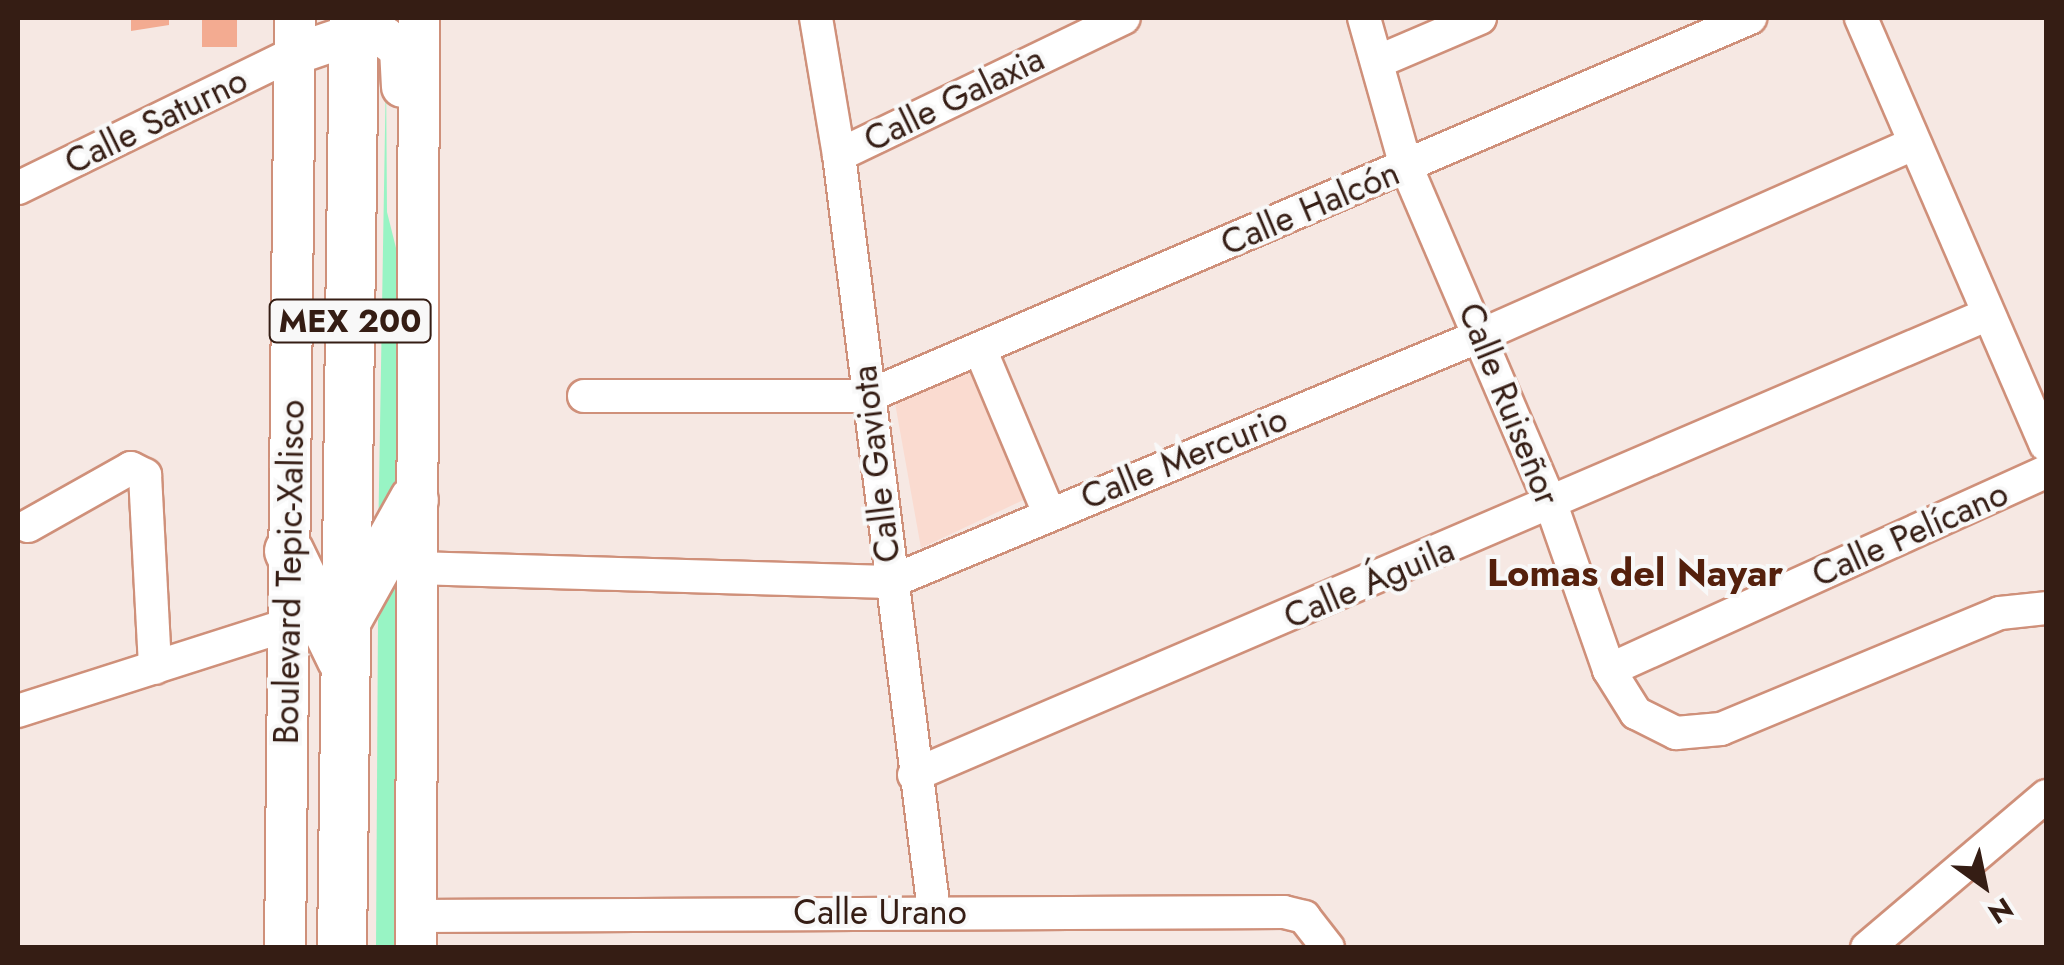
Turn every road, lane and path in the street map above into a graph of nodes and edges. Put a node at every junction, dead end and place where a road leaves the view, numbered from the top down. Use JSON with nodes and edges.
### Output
{"nodes":[{"id":1,"x":419,"y":18,"type":"edge"},
{"id":2,"x":816,"y":18,"type":"edge"},
{"id":3,"x":1124,"y":18,"type":"edge"},
{"id":4,"x":1364,"y":18,"type":"edge"},
{"id":5,"x":1480,"y":18,"type":"edge"},
{"id":6,"x":1750,"y":18,"type":"edge"},
{"id":7,"x":1861,"y":18,"type":"edge"},
{"id":8,"x":356,"y":23,"type":"edge"},
{"id":9,"x":295,"y":36,"type":"edge"},
{"id":10,"x":1378,"y":62,"type":"junction"},
{"id":11,"x":1914,"y":144,"type":"junction"},
{"id":12,"x":839,"y":155,"type":"junction"},
{"id":13,"x":1406,"y":166,"type":"junction"},
{"id":14,"x":18,"y":188,"type":"edge"},
{"id":15,"x":417,"y":238,"type":"junction"},
{"id":16,"x":1986,"y":315,"type":"junction"},
{"id":17,"x":1482,"y":334,"type":"junction"},
{"id":18,"x":980,"y":349,"type":"junction"},
{"id":19,"x":584,"y":396,"type":"dead end"},
{"id":20,"x":868,"y":396,"type":"junction"},
{"id":21,"x":2046,"y":445,"type":"edge"},
{"id":22,"x":2046,"y":472,"type":"edge"},
{"id":23,"x":414,"y":500,"type":"junction"},
{"id":24,"x":1551,"y":504,"type":"junction"},
{"id":25,"x":1049,"y":514,"type":"junction"},
{"id":26,"x":28,"y":526,"type":"dead end"},
{"id":27,"x":289,"y":551,"type":"junction"},
{"id":28,"x":414,"y":568,"type":"junction"},
{"id":29,"x":890,"y":582,"type":"junction"},
{"id":30,"x":2046,"y":608,"type":"edge"},
{"id":31,"x":346,"y":621,"type":"junction"},
{"id":32,"x":288,"y":626,"type":"junction"},
{"id":33,"x":155,"y":668,"type":"junction"},
{"id":34,"x":346,"y":668,"type":"junction"},
{"id":35,"x":1609,"y":670,"type":"junction"},
{"id":36,"x":18,"y":711,"type":"edge"},
{"id":37,"x":914,"y":775,"type":"junction"},
{"id":38,"x":2046,"y":796,"type":"edge"},
{"id":39,"x":934,"y":911,"type":"junction"},
{"id":40,"x":416,"y":932,"type":"edge"},
{"id":41,"x":285,"y":948,"type":"edge"},
{"id":42,"x":342,"y":948,"type":"edge"},
{"id":43,"x":1328,"y":948,"type":"edge"},
{"id":44,"x":1867,"y":948,"type":"edge"}],
"edges":[{"from":1,"to":15,"type":"main road","number":"MEX 200"},
{"from":2,"to":12,"type":"street","name":"Calle Gaviota"},
{"from":3,"to":12,"type":"street","name":"Calle Galaxia"},
{"from":4,"to":10,"type":"street","name":"Calle Ruiseñor"},
{"from":5,"to":10,"type":"street"},
{"from":6,"to":13,"type":"street","name":"Calle Halcón"},
{"from":7,"to":11,"type":"street"},
{"from":8,"to":9,"type":"main road"},
{"from":8,"to":15,"type":"main road"},
{"from":8,"to":31,"type":"highway","number":"MEX 200"},
{"from":9,"to":14,"type":"street","name":"Calle Saturno"},
{"from":9,"to":27,"type":"main road","name":"Boulevard Tepic-Xalisco","number":"MEX 200"},
{"from":10,"to":13,"type":"street","name":"Calle Ruiseñor"},
{"from":11,"to":16,"type":"street"},
{"from":11,"to":17,"type":"street","name":"Calle Mercurio"},
{"from":12,"to":20,"type":"street","name":"Calle Gaviota"},
{"from":13,"to":17,"type":"street","name":"Calle Ruiseñor"},
{"from":13,"to":18,"type":"street","name":"Calle Halcón"},
{"from":15,"to":23,"type":"main road","number":"MEX 200"},
{"from":16,"to":21,"type":"street"},
{"from":16,"to":24,"type":"street","name":"Calle Águila"},
{"from":17,"to":24,"type":"street","name":"Calle Ruiseñor"},
{"from":17,"to":25,"type":"street","name":"Calle Mercurio"},
{"from":18,"to":20,"type":"street","name":"Calle Halcón"},
{"from":18,"to":25,"type":"street"},
{"from":19,"to":20,"type":"street"},
{"from":20,"to":29,"type":"street","name":"Calle Gaviota"},
{"from":22,"to":35,"type":"street","name":"Calle Pelícano"},
{"from":23,"to":28,"type":"main road","number":"MEX 200"},
{"from":23,"to":31,"type":"highway"},
{"from":24,"to":35,"type":"street","name":"Calle Ruiseñor"},
{"from":24,"to":37,"type":"street","name":"Calle Águila"},
{"from":25,"to":29,"type":"street","name":"Calle Mercurio"},
{"from":26,"to":33,"type":"street"},
{"from":27,"to":32,"type":"main road","name":"Boulevard Tepic-Xalisco","number":"MEX 200"},
{"from":27,"to":34,"type":"highway"},
{"from":28,"to":29,"type":"street","name":"Calle Mercurio"},
{"from":28,"to":40,"type":"main road","number":"MEX 200"},
{"from":29,"to":37,"type":"street","name":"Calle Gaviota"},
{"from":30,"to":35,"type":"street","name":"Calle Ruiseñor"},
{"from":31,"to":34,"type":"highway","number":"MEX 200"},
{"from":32,"to":33,"type":"street"},
{"from":32,"to":41,"type":"main road","name":"Boulevard Tepic-Xalisco","number":"MEX 200"},
{"from":33,"to":36,"type":"street"},
{"from":34,"to":42,"type":"highway","number":"MEX 200"},
{"from":37,"to":39,"type":"street","name":"Calle Gaviota"},
{"from":38,"to":44,"type":"street"},
{"from":39,"to":40,"type":"street","name":"Calle Urano"},
{"from":39,"to":43,"type":"street","name":"Calle Urano"}]}
